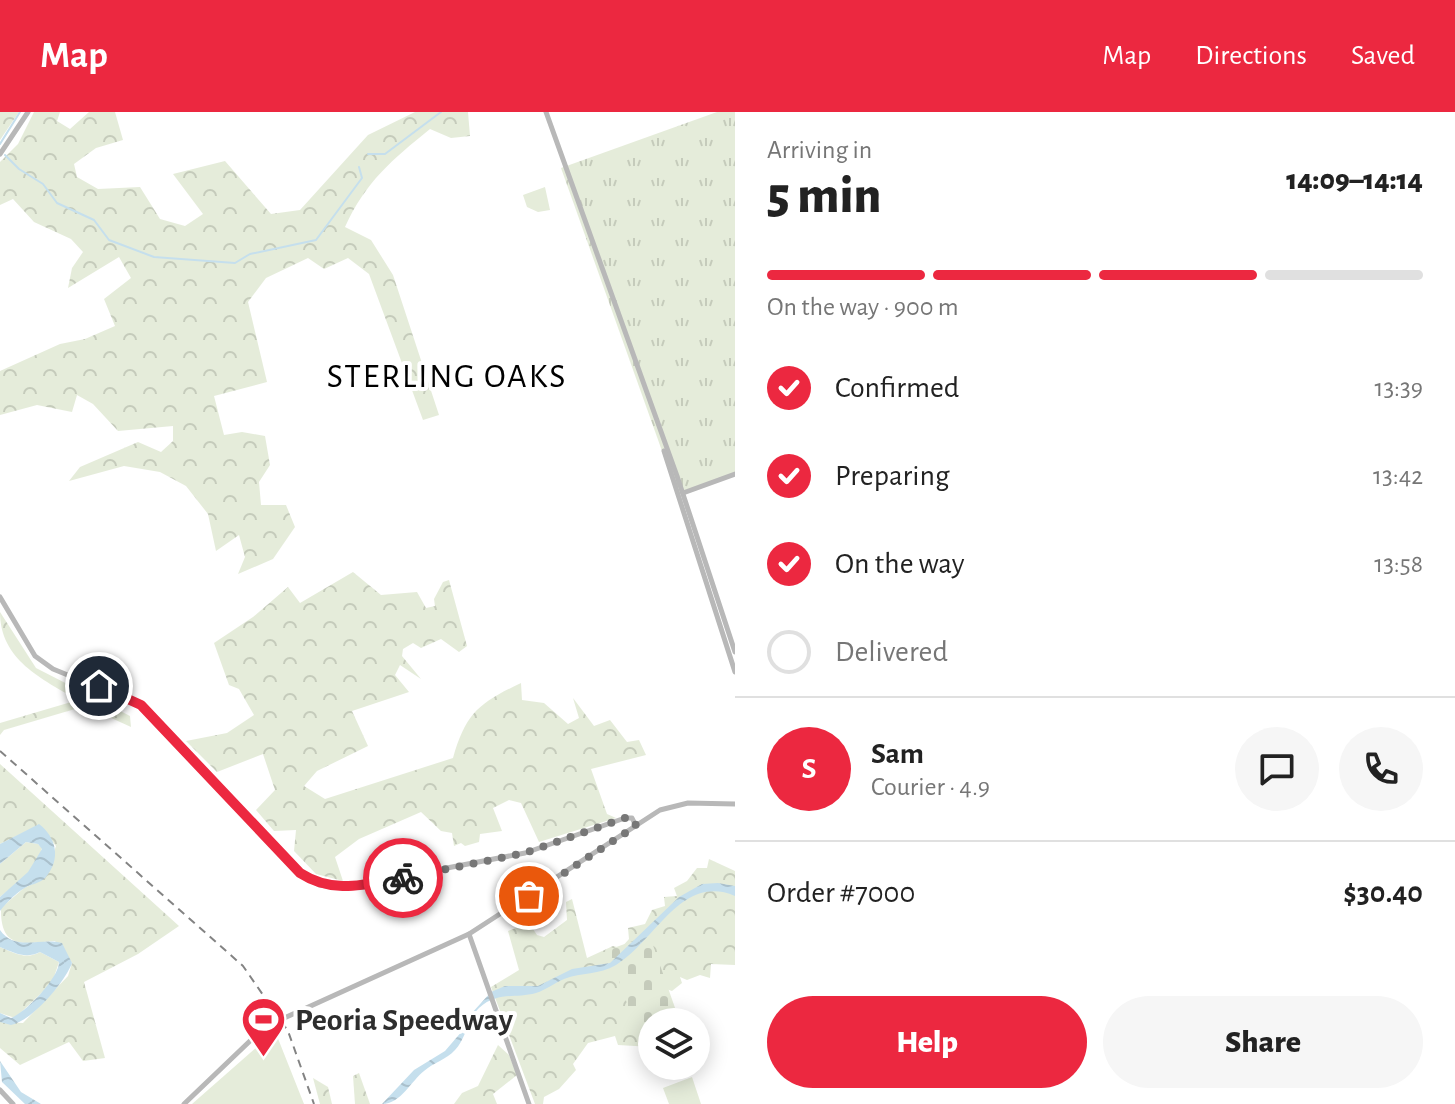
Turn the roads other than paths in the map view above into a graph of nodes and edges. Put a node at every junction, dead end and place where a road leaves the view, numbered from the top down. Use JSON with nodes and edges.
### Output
{"nodes":[{"id":1,"x":28,"y":112,"type":"edge"},
{"id":2,"x":546,"y":112,"type":"edge"},
{"id":3,"x":0,"y":154,"type":"edge"},
{"id":4,"x":735,"y":474,"type":"edge"},
{"id":5,"x":681,"y":494,"type":"junction"},
{"id":6,"x":0,"y":597,"type":"edge"},
{"id":7,"x":735,"y":652,"type":"edge"},
{"id":8,"x":735,"y":672,"type":"edge"},
{"id":9,"x":735,"y":804,"type":"edge"},
{"id":10,"x":636,"y":826,"type":"junction"},
{"id":11,"x":469,"y":934,"type":"junction"},
{"id":12,"x":0,"y":1090,"type":"edge"},
{"id":13,"x":13,"y":1104,"type":"edge"},
{"id":14,"x":184,"y":1104,"type":"edge"},
{"id":15,"x":529,"y":1104,"type":"edge"}],
"edges":[{"from":1,"to":3,"type":"main road"},
{"from":2,"to":5,"type":"main road"},
{"from":4,"to":5,"type":"main road"},
{"from":5,"to":7,"type":"main road"},
{"from":5,"to":8,"type":"main road"},
{"from":6,"to":10,"type":"main road"},
{"from":9,"to":10,"type":"main road"},
{"from":10,"to":11,"type":"main road"},
{"from":11,"to":14,"type":"main road"},
{"from":11,"to":15,"type":"main road"},
{"from":12,"to":13,"type":"main road"}]}
